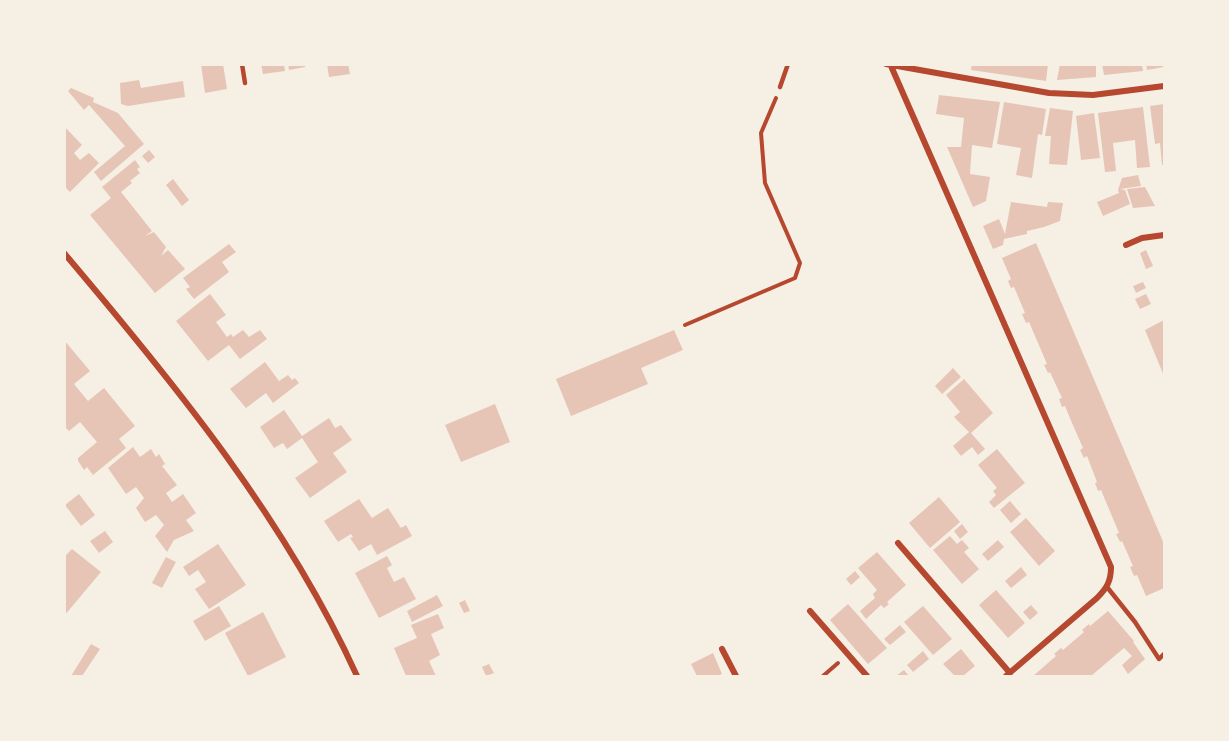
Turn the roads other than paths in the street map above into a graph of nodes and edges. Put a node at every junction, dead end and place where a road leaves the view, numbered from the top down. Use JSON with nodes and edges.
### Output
{"nodes":[{"id":1,"x":242,"y":64,"type":"edge"},
{"id":2,"x":788,"y":64,"type":"edge"},
{"id":3,"x":888,"y":65,"type":"edge"},
{"id":4,"x":245,"y":83,"type":"dead end"},
{"id":5,"x":1164,"y":86,"type":"edge"},
{"id":6,"x":780,"y":87,"type":"road end"},
{"id":7,"x":1164,"y":235,"type":"edge"},
{"id":8,"x":1126,"y":245,"type":"dead end"},
{"id":9,"x":64,"y":253,"type":"edge"},
{"id":10,"x":898,"y":543,"type":"dead end"},
{"id":11,"x":1107,"y":587,"type":"junction"},
{"id":12,"x":810,"y":611,"type":"dead end"},
{"id":13,"x":722,"y":649,"type":"dead end"},
{"id":14,"x":1164,"y":654,"type":"edge"},
{"id":15,"x":1008,"y":675,"type":"edge"},
{"id":16,"x":357,"y":676,"type":"edge"},
{"id":17,"x":736,"y":676,"type":"edge"},
{"id":18,"x":867,"y":676,"type":"edge"}],
"edges":[{"from":1,"to":4,"type":"lane"},
{"from":2,"to":6,"type":"lane"},
{"from":3,"to":5,"type":"street"},
{"from":3,"to":11,"type":"street"},
{"from":7,"to":8,"type":"street"},
{"from":9,"to":16,"type":"street"},
{"from":10,"to":15,"type":"street"},
{"from":11,"to":14,"type":"lane"},
{"from":11,"to":15,"type":"street"},
{"from":12,"to":18,"type":"street"},
{"from":13,"to":17,"type":"street"}]}
